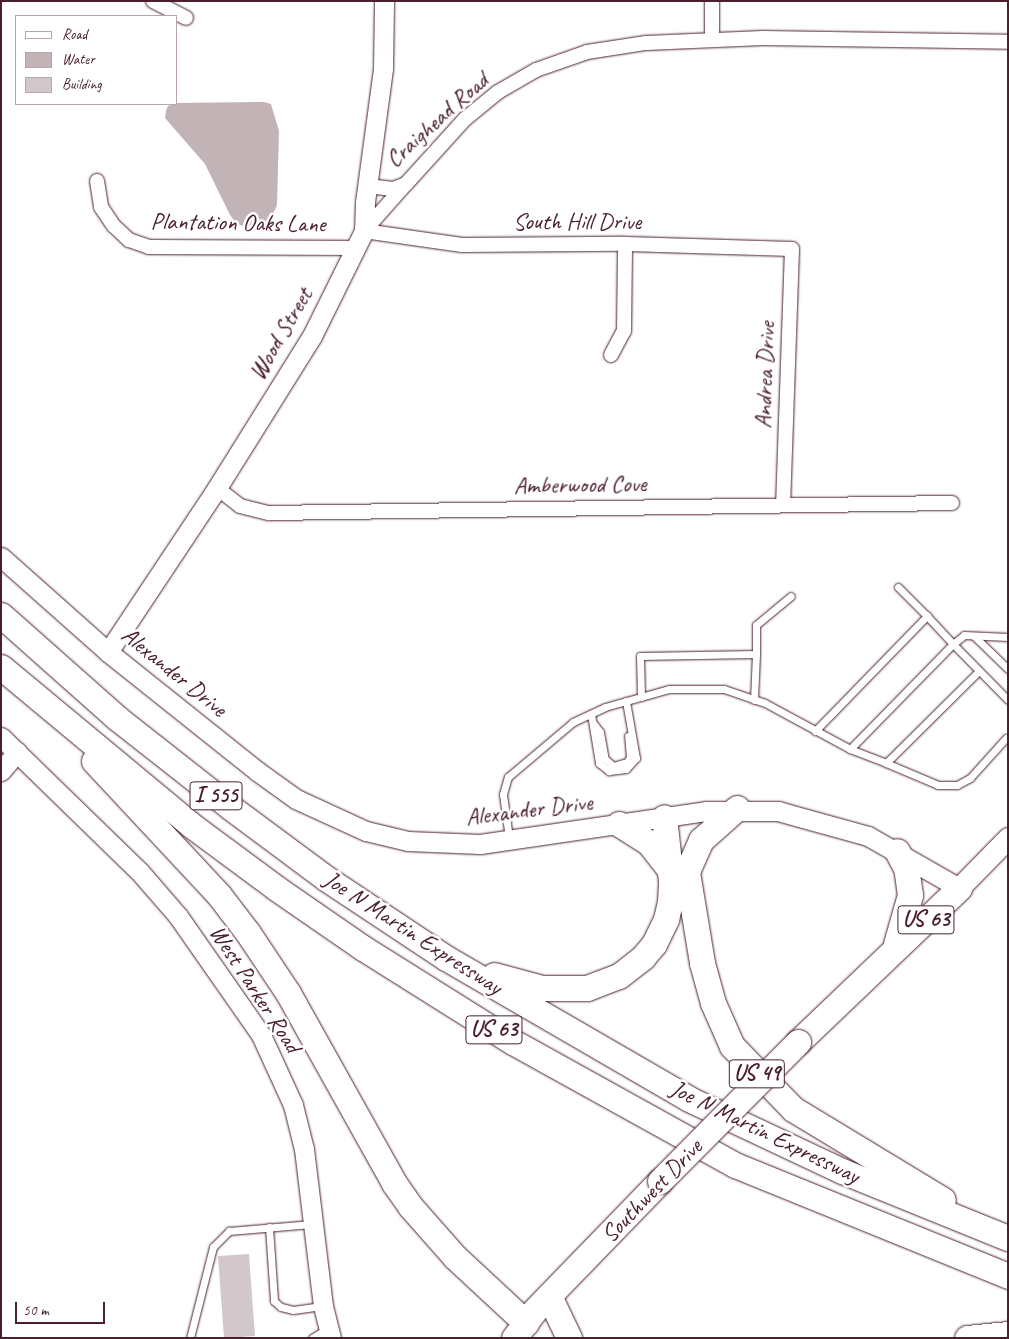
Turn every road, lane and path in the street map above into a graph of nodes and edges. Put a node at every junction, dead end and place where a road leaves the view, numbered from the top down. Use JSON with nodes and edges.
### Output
{"nodes":[{"id":1,"x":153,"y":1,"type":"edge"},
{"id":2,"x":384,"y":1,"type":"edge"},
{"id":3,"x":712,"y":1,"type":"edge"},
{"id":4,"x":186,"y":18,"type":"dead end"},
{"id":5,"x":712,"y":40,"type":"junction"},
{"id":6,"x":1008,"y":42,"type":"edge"},
{"id":7,"x":97,"y":181,"type":"dead end"},
{"id":8,"x":406,"y":184,"type":"junction"},
{"id":9,"x":368,"y":186,"type":"junction"},
{"id":10,"x":360,"y":239,"type":"junction"},
{"id":11,"x":625,"y":244,"type":"junction"},
{"id":12,"x":792,"y":249,"type":"joint"},
{"id":13,"x":611,"y":355,"type":"dead end"},
{"id":14,"x":217,"y":488,"type":"junction"},
{"id":15,"x":783,"y":503,"type":"junction"},
{"id":16,"x":952,"y":503,"type":"dead end"},
{"id":17,"x":1,"y":557,"type":"edge"},
{"id":18,"x":898,"y":587,"type":"dead end"},
{"id":19,"x":791,"y":596,"type":"dead end"},
{"id":20,"x":1,"y":615,"type":"edge"},
{"id":21,"x":927,"y":616,"type":"junction"},
{"id":22,"x":974,"y":636,"type":"junction"},
{"id":23,"x":1008,"y":637,"type":"edge"},
{"id":24,"x":953,"y":644,"type":"junction"},
{"id":25,"x":108,"y":652,"type":"junction"},
{"id":26,"x":756,"y":654,"type":"junction"},
{"id":27,"x":1,"y":667,"type":"edge"},
{"id":28,"x":1008,"y":669,"type":"edge"},
{"id":29,"x":979,"y":671,"type":"junction"},
{"id":30,"x":33,"y":695,"type":"junction"},
{"id":31,"x":641,"y":697,"type":"junction"},
{"id":32,"x":754,"y":700,"type":"junction"},
{"id":33,"x":1008,"y":700,"type":"edge"},
{"id":34,"x":626,"y":701,"type":"junction"},
{"id":35,"x":591,"y":714,"type":"junction"},
{"id":36,"x":815,"y":731,"type":"junction"},
{"id":37,"x":1,"y":737,"type":"edge"},
{"id":38,"x":1006,"y":738,"type":"dead end"},
{"id":39,"x":850,"y":750,"type":"junction"},
{"id":40,"x":18,"y":752,"type":"junction"},
{"id":41,"x":886,"y":763,"type":"junction"},
{"id":42,"x":1,"y":770,"type":"edge"},
{"id":43,"x":737,"y":808,"type":"junction"},
{"id":44,"x":671,"y":816,"type":"junction"},
{"id":45,"x":619,"y":824,"type":"junction"},
{"id":46,"x":1008,"y":838,"type":"edge"},
{"id":47,"x":510,"y":841,"type":"junction"},
{"id":48,"x":897,"y":852,"type":"junction"},
{"id":49,"x":678,"y":870,"type":"junction"},
{"id":50,"x":960,"y":888,"type":"junction"},
{"id":51,"x":893,"y":951,"type":"junction"},
{"id":52,"x":446,"y":958,"type":"junction"},
{"id":53,"x":315,"y":1224,"type":"junction"},
{"id":54,"x":269,"y":1227,"type":"junction"},
{"id":55,"x":1008,"y":1238,"type":"edge"},
{"id":56,"x":1008,"y":1276,"type":"edge"},
{"id":57,"x":549,"y":1296,"type":"junction"},
{"id":58,"x":323,"y":1306,"type":"junction"},
{"id":59,"x":520,"y":1330,"type":"edge"},
{"id":60,"x":330,"y":1333,"type":"edge"},
{"id":61,"x":1008,"y":1334,"type":"edge"},
{"id":62,"x":190,"y":1338,"type":"edge"},
{"id":63,"x":312,"y":1338,"type":"edge"},
{"id":64,"x":569,"y":1338,"type":"edge"},
{"id":65,"x":967,"y":1338,"type":"edge"}],
"edges":[{"from":1,"to":4,"type":"street"},
{"from":2,"to":9,"type":"street","name":"Wood Street"},
{"from":3,"to":5,"type":"street"},
{"from":5,"to":6,"type":"street","name":"Craighead Road"},
{"from":5,"to":8,"type":"street","name":"Craighead Road"},
{"from":7,"to":10,"type":"street","name":"Plantation Oaks Lane"},
{"from":8,"to":9,"type":"street","name":"Craighead Road"},
{"from":8,"to":10,"type":"street"},
{"from":9,"to":10,"type":"street","name":"Wood Street"},
{"from":10,"to":11,"type":"street","name":"South Hill Drive"},
{"from":10,"to":14,"type":"street","name":"Wood Street"},
{"from":11,"to":12,"type":"street","name":"South Hill Drive"},
{"from":11,"to":13,"type":"street"},
{"from":12,"to":15,"type":"street","name":"Andrea Drive"},
{"from":14,"to":15,"type":"street","name":"Amberwood Cove"},
{"from":14,"to":25,"type":"street","name":"Wood Street"},
{"from":15,"to":16,"type":"street","name":"Amberwood Cove"},
{"from":17,"to":25,"type":"street","name":"Alexander Drive"},
{"from":18,"to":21,"type":"lane"},
{"from":19,"to":26,"type":"lane"},
{"from":20,"to":52,"type":"highway","name":"Joe N Martin Expressway","number":"I 555"},
{"from":21,"to":24,"type":"lane"},
{"from":21,"to":36,"type":"lane"},
{"from":22,"to":23,"type":"lane"},
{"from":22,"to":24,"type":"lane"},
{"from":22,"to":28,"type":"lane"},
{"from":24,"to":29,"type":"lane"},
{"from":24,"to":39,"type":"lane"},
{"from":25,"to":47,"type":"street","name":"Alexander Drive"},
{"from":26,"to":31,"type":"lane"},
{"from":26,"to":32,"type":"lane"},
{"from":27,"to":30,"type":"highway","name":"Joe N Martin Expressway"},
{"from":29,"to":33,"type":"lane"},
{"from":29,"to":41,"type":"lane"},
{"from":30,"to":56,"type":"highway","name":"Joe N Martin Expressway","number":"US 63"},
{"from":30,"to":59,"type":"highway"},
{"from":31,"to":32,"type":"lane"},
{"from":31,"to":34,"type":"lane"},
{"from":32,"to":36,"type":"lane"},
{"from":34,"to":35,"type":"lane"},
{"from":34,"to":35,"type":"lane"},
{"from":35,"to":47,"type":"lane"},
{"from":36,"to":39,"type":"lane"},
{"from":37,"to":40,"type":"street","name":"West Parker Road"},
{"from":38,"to":41,"type":"lane"},
{"from":39,"to":41,"type":"lane"},
{"from":40,"to":42,"type":"street"},
{"from":40,"to":53,"type":"street","name":"West Parker Road"},
{"from":43,"to":44,"type":"street","name":"Alexander Drive"},
{"from":43,"to":48,"type":"street","name":"Alexander Drive"},
{"from":43,"to":49,"type":"highway"},
{"from":44,"to":45,"type":"street","name":"Alexander Drive"},
{"from":44,"to":49,"type":"highway","number":"US 49"},
{"from":45,"to":47,"type":"street","name":"Alexander Drive"},
{"from":45,"to":49,"type":"highway"},
{"from":46,"to":50,"type":"main road","name":"Southwest Drive"},
{"from":48,"to":50,"type":"street","name":"Alexander Drive","number":"US 63"},
{"from":48,"to":51,"type":"highway","number":"US 49"},
{"from":49,"to":52,"type":"highway","number":"US 63"},
{"from":49,"to":55,"type":"highway","number":"US 49"},
{"from":50,"to":51,"type":"highway","name":"Southwest Drive","number":"US 63"},
{"from":51,"to":57,"type":"highway","name":"Southwest Drive","number":"US 49","bridge":true},
{"from":52,"to":55,"type":"highway","name":"Joe N Martin Expressway","number":"US 63"},
{"from":53,"to":54,"type":"lane"},
{"from":53,"to":58,"type":"street","name":"West Parker Road"},
{"from":54,"to":58,"type":"lane"},
{"from":54,"to":62,"type":"lane"},
{"from":57,"to":59,"type":"highway","name":"Southwest Drive","number":"US 49"},
{"from":57,"to":64,"type":"highway"},
{"from":58,"to":60,"type":"street","name":"West Parker Road"},
{"from":60,"to":63,"type":"lane"},
{"from":61,"to":65,"type":"highway"}]}
